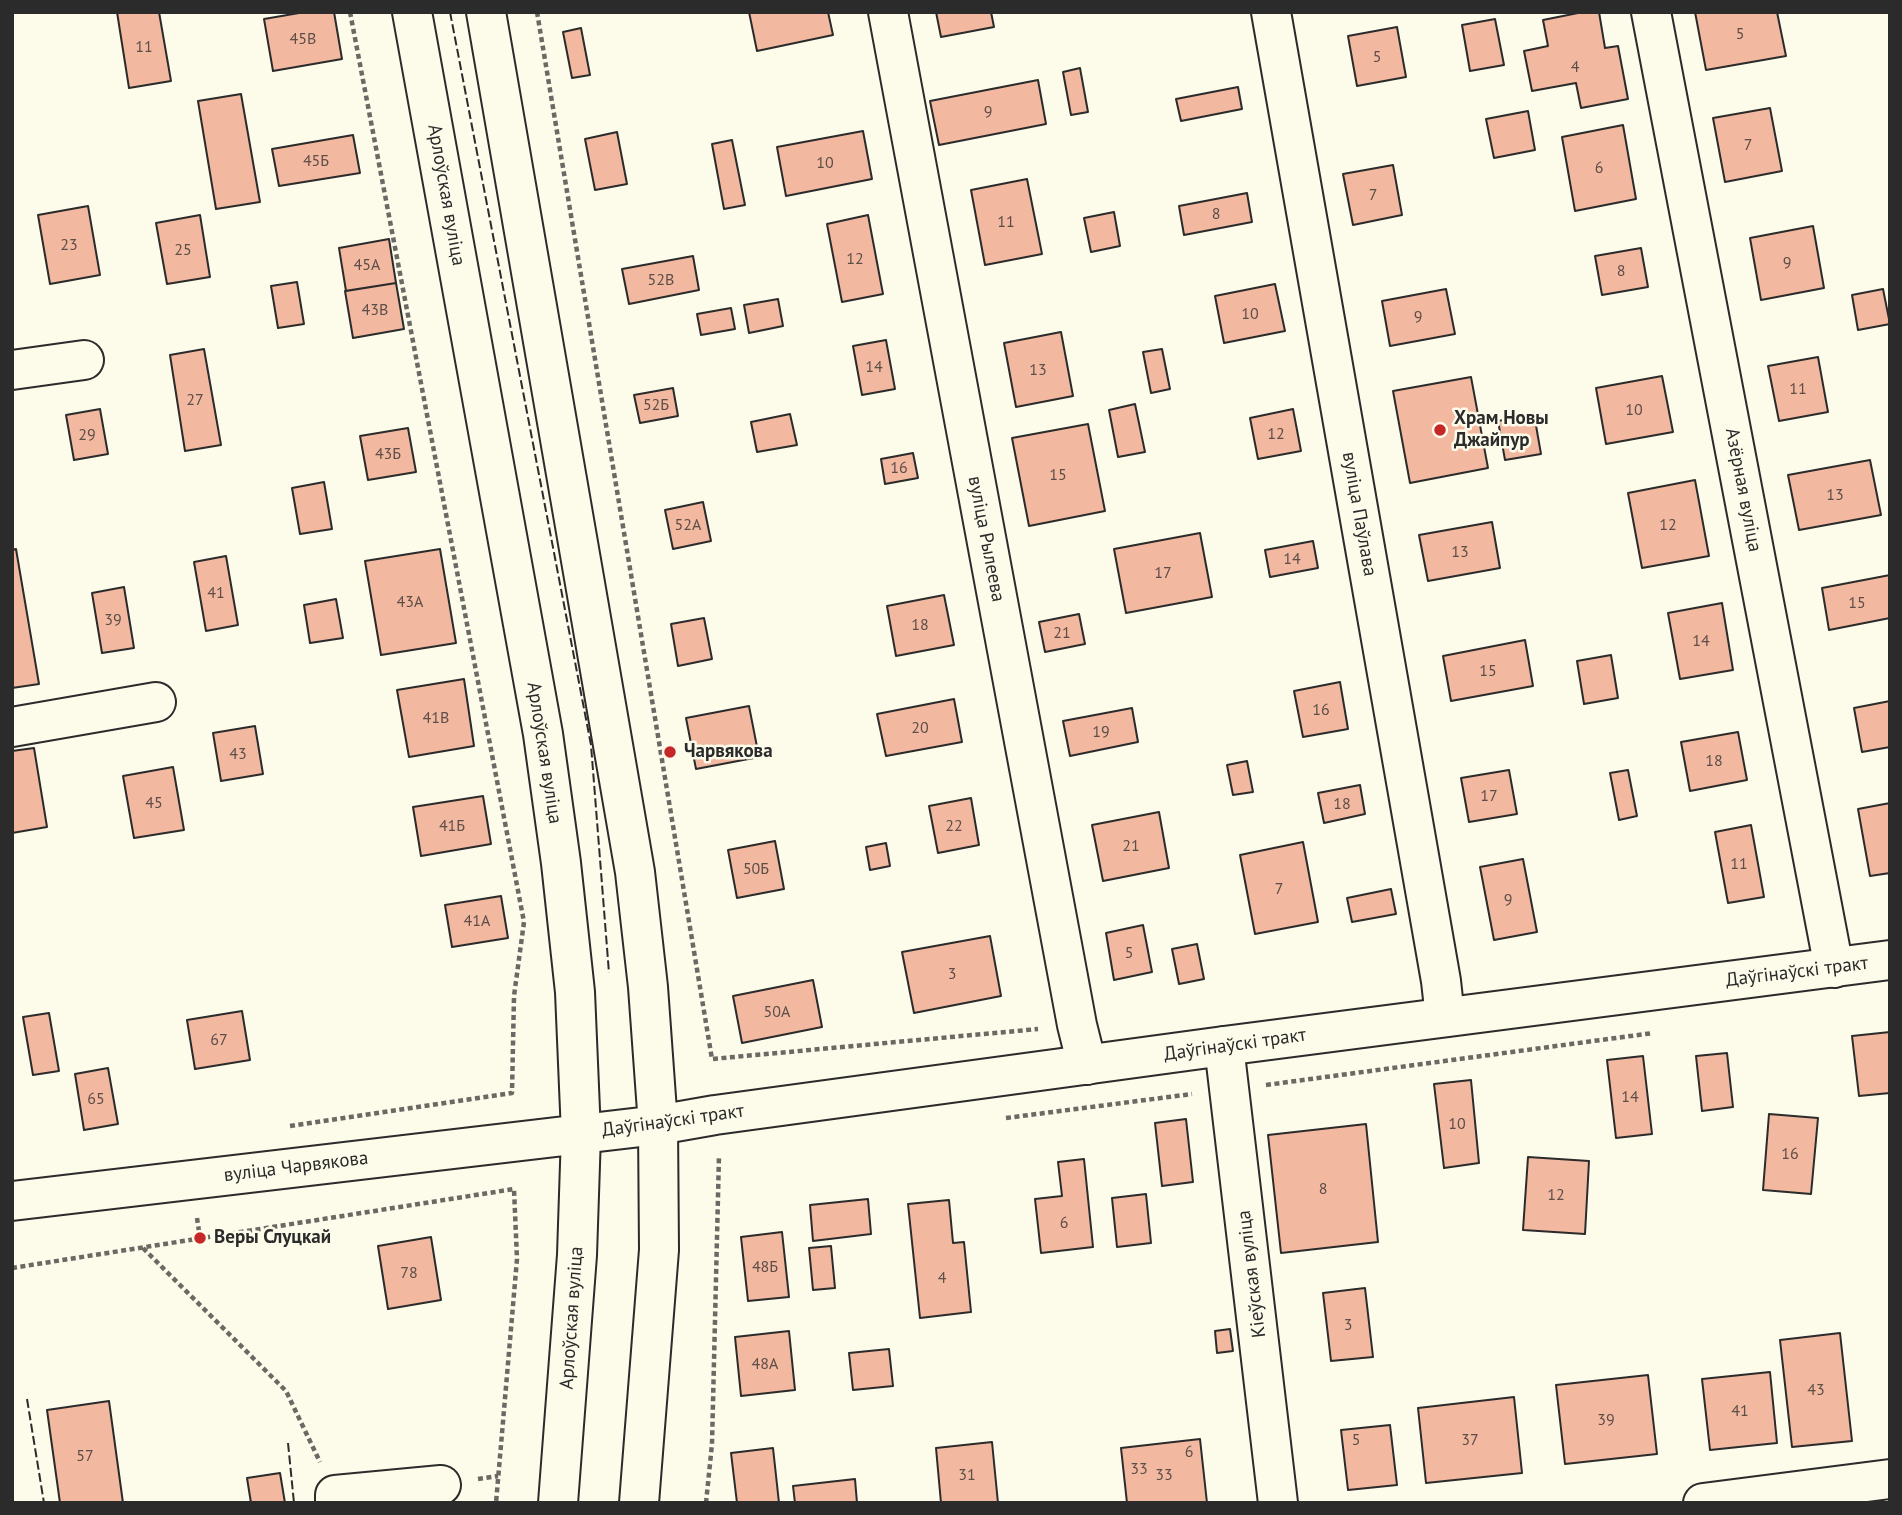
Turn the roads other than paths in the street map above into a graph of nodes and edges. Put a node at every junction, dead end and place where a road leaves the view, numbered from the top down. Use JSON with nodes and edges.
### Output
{"nodes":[{"id":1,"x":412,"y":12,"type":"edge"},
{"id":2,"x":486,"y":12,"type":"edge"},
{"id":3,"x":888,"y":12,"type":"edge"},
{"id":4,"x":1271,"y":12,"type":"edge"},
{"id":5,"x":1651,"y":12,"type":"edge"},
{"id":6,"x":84,"y":360,"type":"dead end"},
{"id":7,"x":12,"y":370,"type":"edge"},
{"id":8,"x":156,"y":702,"type":"dead end"},
{"id":9,"x":12,"y":727,"type":"edge"},
{"id":10,"x":1890,"y":960,"type":"edge"},
{"id":11,"x":1834,"y":968,"type":"junction"},
{"id":12,"x":1445,"y":1017,"type":"junction"},
{"id":13,"x":1224,"y":1046,"type":"junction"},
{"id":14,"x":1087,"y":1065,"type":"junction"},
{"id":15,"x":658,"y":1125,"type":"junction"},
{"id":16,"x":581,"y":1134,"type":"junction"},
{"id":17,"x":12,"y":1201,"type":"edge"},
{"id":18,"x":1890,"y":1479,"type":"edge"},
{"id":19,"x":441,"y":1485,"type":"dead end"},
{"id":20,"x":335,"y":1499,"type":"edge"},
{"id":21,"x":1714,"y":1502,"type":"edge"},
{"id":22,"x":558,"y":1503,"type":"edge"},
{"id":23,"x":639,"y":1503,"type":"edge"},
{"id":24,"x":1278,"y":1503,"type":"edge"}],
"edges":[{"from":1,"to":16,"type":"main road","name":"Арлоўская вуліца"},
{"from":2,"to":15,"type":"main road"},
{"from":3,"to":14,"type":"main road","name":"вуліца Рылеева"},
{"from":4,"to":12,"type":"main road","name":"вуліца Паўлава"},
{"from":5,"to":11,"type":"main road","name":"Азёрная вуліца"},
{"from":6,"to":7,"type":"main road"},
{"from":8,"to":9,"type":"main road"},
{"from":10,"to":11,"type":"main road","name":"Даўгінаўскі тракт"},
{"from":11,"to":12,"type":"main road","name":"Даўгінаўскі тракт"},
{"from":12,"to":13,"type":"main road","name":"Даўгінаўскі тракт"},
{"from":13,"to":14,"type":"main road","name":"Даўгінаўскі тракт"},
{"from":13,"to":24,"type":"main road","name":"Кіеўская вуліца"},
{"from":14,"to":15,"type":"main road","name":"Даўгінаўскі тракт"},
{"from":15,"to":16,"type":"main road","name":"Даўгінаўскі тракт"},
{"from":15,"to":23,"type":"main road"},
{"from":16,"to":17,"type":"main road","name":"вуліца Чарвякова"},
{"from":16,"to":22,"type":"main road","name":"Арлоўская вуліца"},
{"from":18,"to":21,"type":"main road"},
{"from":19,"to":20,"type":"main road"}]}
